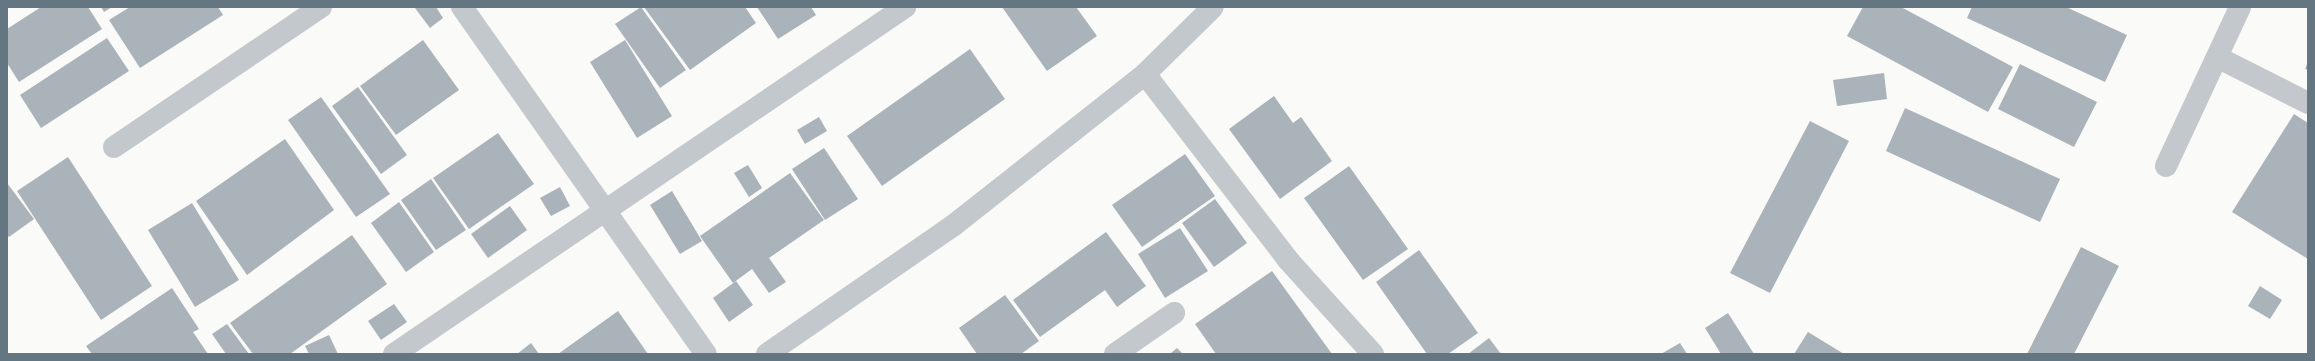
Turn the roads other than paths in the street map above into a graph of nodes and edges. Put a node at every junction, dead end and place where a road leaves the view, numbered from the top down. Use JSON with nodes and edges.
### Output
{"nodes":[{"id":1,"x":321,"y":7,"type":"edge"},
{"id":2,"x":462,"y":7,"type":"edge"},
{"id":3,"x":905,"y":7,"type":"edge"},
{"id":4,"x":1213,"y":7,"type":"edge"},
{"id":5,"x":2240,"y":7,"type":"edge"},
{"id":6,"x":2217,"y":57,"type":"junction"},
{"id":7,"x":1145,"y":74,"type":"junction"},
{"id":8,"x":2308,"y":103,"type":"edge"},
{"id":9,"x":114,"y":148,"type":"dead end"},
{"id":10,"x":2166,"y":166,"type":"dead end"},
{"id":11,"x":605,"y":210,"type":"junction"},
{"id":12,"x":1174,"y":313,"type":"dead end"},
{"id":13,"x":394,"y":354,"type":"edge"},
{"id":14,"x":706,"y":354,"type":"edge"},
{"id":15,"x":767,"y":354,"type":"edge"},
{"id":16,"x":1115,"y":354,"type":"edge"},
{"id":17,"x":1373,"y":354,"type":"edge"}],
"edges":[{"from":1,"to":9,"type":"street"},
{"from":2,"to":11,"type":"street"},
{"from":3,"to":11,"type":"street"},
{"from":4,"to":7,"type":"street"},
{"from":5,"to":6,"type":"street"},
{"from":6,"to":8,"type":"street"},
{"from":6,"to":10,"type":"street"},
{"from":7,"to":15,"type":"street"},
{"from":7,"to":17,"type":"street"},
{"from":11,"to":13,"type":"street"},
{"from":11,"to":14,"type":"street"},
{"from":12,"to":16,"type":"street"}]}
